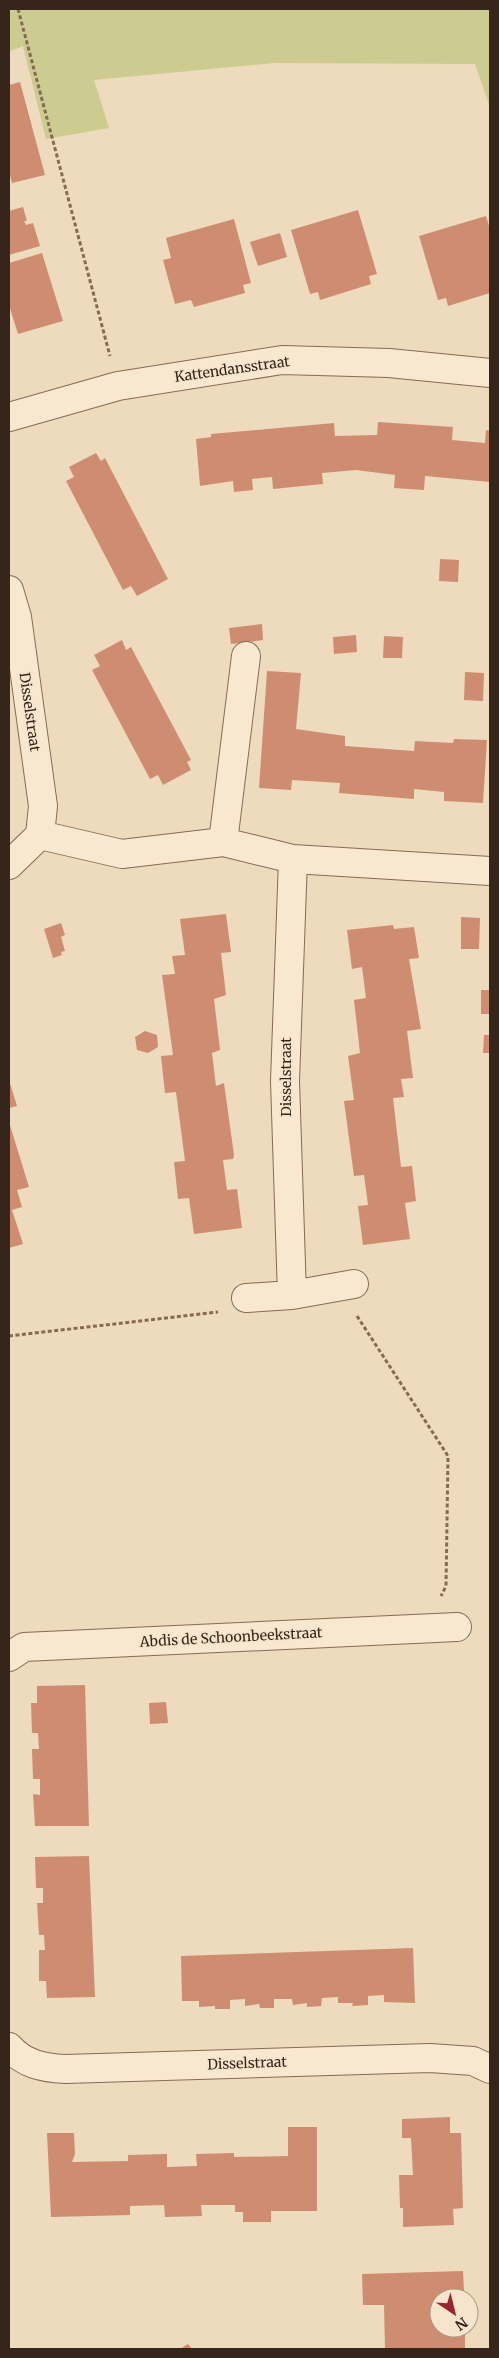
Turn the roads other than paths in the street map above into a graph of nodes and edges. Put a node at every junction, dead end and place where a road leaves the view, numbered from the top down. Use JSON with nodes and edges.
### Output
{"nodes":[{"id":1,"x":490,"y":373,"type":"edge"},
{"id":2,"x":9,"y":417,"type":"edge"},
{"id":3,"x":9,"y":590,"type":"edge"},
{"id":4,"x":246,"y":656,"type":"dead end"},
{"id":5,"x":40,"y":835,"type":"junction"},
{"id":6,"x":223,"y":842,"type":"junction"},
{"id":7,"x":293,"y":860,"type":"junction"},
{"id":8,"x":9,"y":865,"type":"edge"},
{"id":9,"x":490,"y":871,"type":"edge"},
{"id":10,"x":345,"y":1285,"type":"road end"},
{"id":11,"x":292,"y":1296,"type":"junction"},
{"id":12,"x":246,"y":1298,"type":"road end"},
{"id":13,"x":457,"y":1627,"type":"dead end"},
{"id":14,"x":9,"y":1656,"type":"edge"},
{"id":15,"x":9,"y":2047,"type":"edge"},
{"id":16,"x":490,"y":2069,"type":"edge"}],
"edges":[{"from":1,"to":2,"type":"street","name":"Kattendansstraat"},
{"from":3,"to":5,"type":"street","name":"Disselstraat"},
{"from":4,"to":6,"type":"street"},
{"from":5,"to":6,"type":"street"},
{"from":5,"to":8,"type":"street"},
{"from":6,"to":7,"type":"street"},
{"from":7,"to":9,"type":"street"},
{"from":7,"to":11,"type":"street","name":"Disselstraat"},
{"from":10,"to":11,"type":"street"},
{"from":11,"to":12,"type":"street"},
{"from":13,"to":14,"type":"street","name":"Abdis de Schoonbeekstraat"},
{"from":15,"to":16,"type":"street","name":"Disselstraat"}]}
